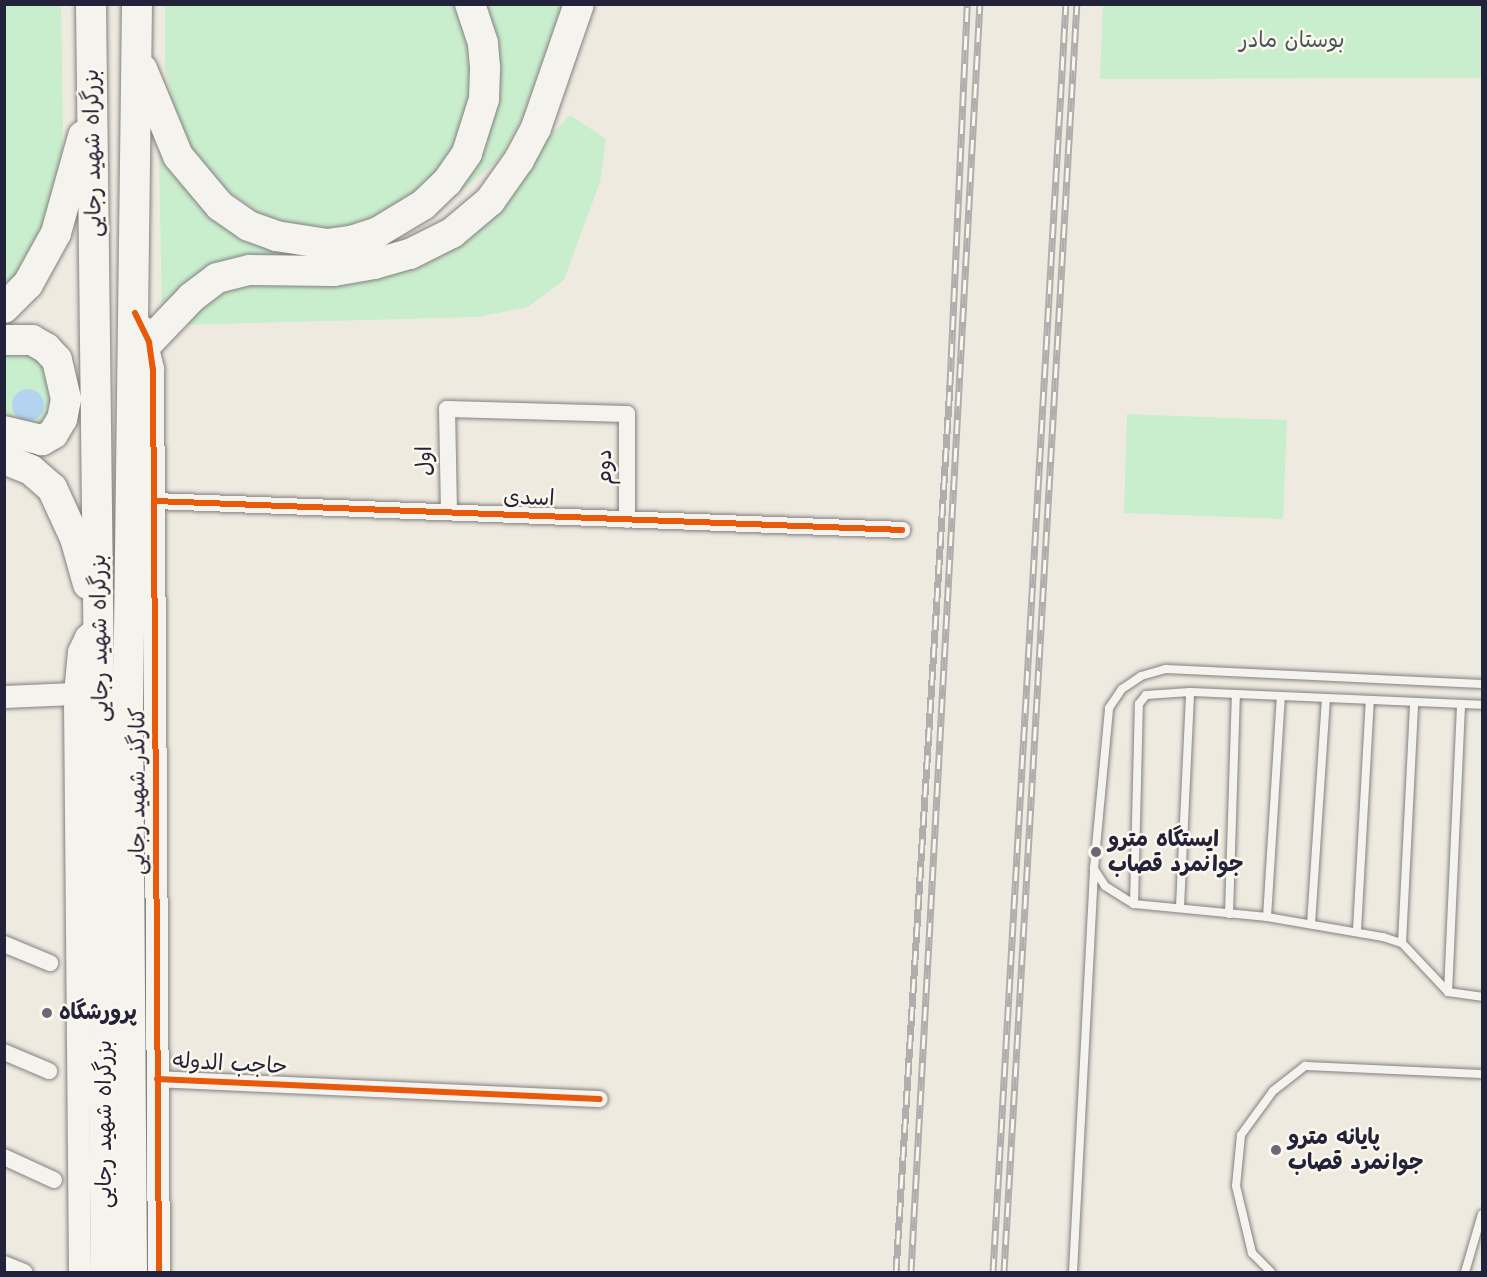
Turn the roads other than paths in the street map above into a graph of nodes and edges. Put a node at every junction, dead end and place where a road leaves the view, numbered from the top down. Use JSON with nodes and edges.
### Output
{"nodes":[{"id":1,"x":91,"y":4,"type":"edge"},
{"id":2,"x":137,"y":4,"type":"edge"},
{"id":3,"x":470,"y":4,"type":"edge"},
{"id":4,"x":579,"y":4,"type":"edge"},
{"id":5,"x":136,"y":54,"type":"junction"},
{"id":6,"x":92,"y":101,"type":"junction"},
{"id":7,"x":4,"y":308,"type":"edge"},
{"id":8,"x":135,"y":313,"type":"junction"},
{"id":9,"x":4,"y":340,"type":"edge"},
{"id":10,"x":149,"y":342,"type":"junction"},
{"id":11,"x":627,"y":414,"type":"joint"},
{"id":12,"x":4,"y":432,"type":"edge"},
{"id":13,"x":4,"y":459,"type":"edge"},
{"id":14,"x":155,"y":501,"type":"junction"},
{"id":15,"x":448,"y":512,"type":"junction"},
{"id":16,"x":627,"y":520,"type":"junction"},
{"id":17,"x":902,"y":530,"type":"dead end"},
{"id":18,"x":99,"y":625,"type":"junction"},
{"id":19,"x":1482,"y":684,"type":"edge"},
{"id":20,"x":1190,"y":692,"type":"junction"},
{"id":21,"x":75,"y":694,"type":"junction"},
{"id":22,"x":1236,"y":695,"type":"junction"},
{"id":23,"x":1281,"y":696,"type":"junction"},
{"id":24,"x":4,"y":697,"type":"edge"},
{"id":25,"x":1326,"y":698,"type":"junction"},
{"id":26,"x":1370,"y":700,"type":"junction"},
{"id":27,"x":1414,"y":702,"type":"junction"},
{"id":28,"x":1461,"y":705,"type":"junction"},
{"id":29,"x":1482,"y":705,"type":"edge"},
{"id":30,"x":1094,"y":868,"type":"junction"},
{"id":31,"x":1134,"y":904,"type":"junction"},
{"id":32,"x":1180,"y":907,"type":"junction"},
{"id":33,"x":1229,"y":914,"type":"junction"},
{"id":34,"x":1268,"y":917,"type":"junction"},
{"id":35,"x":1311,"y":924,"type":"junction"},
{"id":36,"x":1357,"y":930,"type":"junction"},
{"id":37,"x":1402,"y":943,"type":"junction"},
{"id":38,"x":4,"y":944,"type":"edge"},
{"id":39,"x":50,"y":963,"type":"dead end"},
{"id":40,"x":1448,"y":992,"type":"junction"},
{"id":41,"x":1482,"y":997,"type":"edge"},
{"id":42,"x":4,"y":1052,"type":"edge"},
{"id":43,"x":49,"y":1071,"type":"dead end"},
{"id":44,"x":1482,"y":1074,"type":"edge"},
{"id":45,"x":158,"y":1079,"type":"junction"},
{"id":46,"x":193,"y":1081,"type":"joint"},
{"id":47,"x":600,"y":1099,"type":"dead end"},
{"id":48,"x":4,"y":1157,"type":"edge"},
{"id":49,"x":54,"y":1180,"type":"dead end"},
{"id":50,"x":1482,"y":1215,"type":"edge"},
{"id":51,"x":4,"y":1264,"type":"edge"},
{"id":52,"x":24,"y":1272,"type":"edge"},
{"id":53,"x":80,"y":1272,"type":"edge"},
{"id":54,"x":106,"y":1272,"type":"edge"},
{"id":55,"x":132,"y":1272,"type":"edge"},
{"id":56,"x":159,"y":1272,"type":"edge"},
{"id":57,"x":1073,"y":1272,"type":"edge"},
{"id":58,"x":1271,"y":1272,"type":"edge"},
{"id":59,"x":1465,"y":1272,"type":"edge"}],
"edges":[{"from":1,"to":6,"type":"highway","name":"بزرگراه شهید رجایی"},
{"from":2,"to":5,"type":"highway","name":"بزرگراه شهید رجایی"},
{"from":3,"to":5,"type":"highway"},
{"from":4,"to":10,"type":"highway"},
{"from":5,"to":8,"type":"highway","name":"بزرگراه شهید رجایی"},
{"from":6,"to":7,"type":"highway"},
{"from":6,"to":18,"type":"highway","name":"بزرگراه شهید رجایی"},
{"from":8,"to":10,"type":"street","name":"کنارگذر شهید رجایی"},
{"from":8,"to":55,"type":"highway","name":"بزرگراه شهید رجایی"},
{"from":9,"to":12,"type":"highway"},
{"from":10,"to":14,"type":"street","name":"کنارگذر شهید رجایی"},
{"from":11,"to":15,"type":"street","name":"اول"},
{"from":11,"to":16,"type":"street","name":"دوم"},
{"from":13,"to":18,"type":"highway"},
{"from":14,"to":15,"type":"street","name":"اسدی"},
{"from":14,"to":45,"type":"street","name":"کنارگذر شهید رجایی"},
{"from":15,"to":16,"type":"street","name":"اسدی"},
{"from":16,"to":17,"type":"street","name":"اسدی"},
{"from":18,"to":21,"type":"street"},
{"from":18,"to":54,"type":"highway","name":"بزرگراه شهید رجایی"},
{"from":19,"to":30,"type":"lane"},
{"from":20,"to":22,"type":"lane"},
{"from":20,"to":31,"type":"lane"},
{"from":20,"to":32,"type":"lane"},
{"from":21,"to":24,"type":"street"},
{"from":21,"to":53,"type":"street"},
{"from":22,"to":23,"type":"lane"},
{"from":22,"to":33,"type":"lane"},
{"from":23,"to":25,"type":"lane"},
{"from":23,"to":34,"type":"lane"},
{"from":25,"to":26,"type":"lane"},
{"from":25,"to":35,"type":"lane"},
{"from":26,"to":27,"type":"lane"},
{"from":26,"to":36,"type":"lane"},
{"from":27,"to":28,"type":"lane"},
{"from":27,"to":37,"type":"lane"},
{"from":28,"to":29,"type":"lane"},
{"from":28,"to":40,"type":"lane"},
{"from":30,"to":31,"type":"lane"},
{"from":30,"to":57,"type":"lane"},
{"from":31,"to":32,"type":"lane"},
{"from":32,"to":33,"type":"lane"},
{"from":33,"to":34,"type":"lane"},
{"from":34,"to":35,"type":"lane"},
{"from":35,"to":36,"type":"lane"},
{"from":36,"to":37,"type":"lane"},
{"from":37,"to":40,"type":"lane"},
{"from":38,"to":39,"type":"street"},
{"from":40,"to":41,"type":"lane"},
{"from":42,"to":43,"type":"street"},
{"from":44,"to":58,"type":"lane"},
{"from":45,"to":46,"type":"lane","name":"حاجب الدوله"},
{"from":45,"to":56,"type":"street","name":"کنارگذر شهید رجایی"},
{"from":46,"to":47,"type":"street","name":"حاجب الدوله"},
{"from":48,"to":49,"type":"street"},
{"from":50,"to":59,"type":"lane"},
{"from":51,"to":52,"type":"street"}]}
